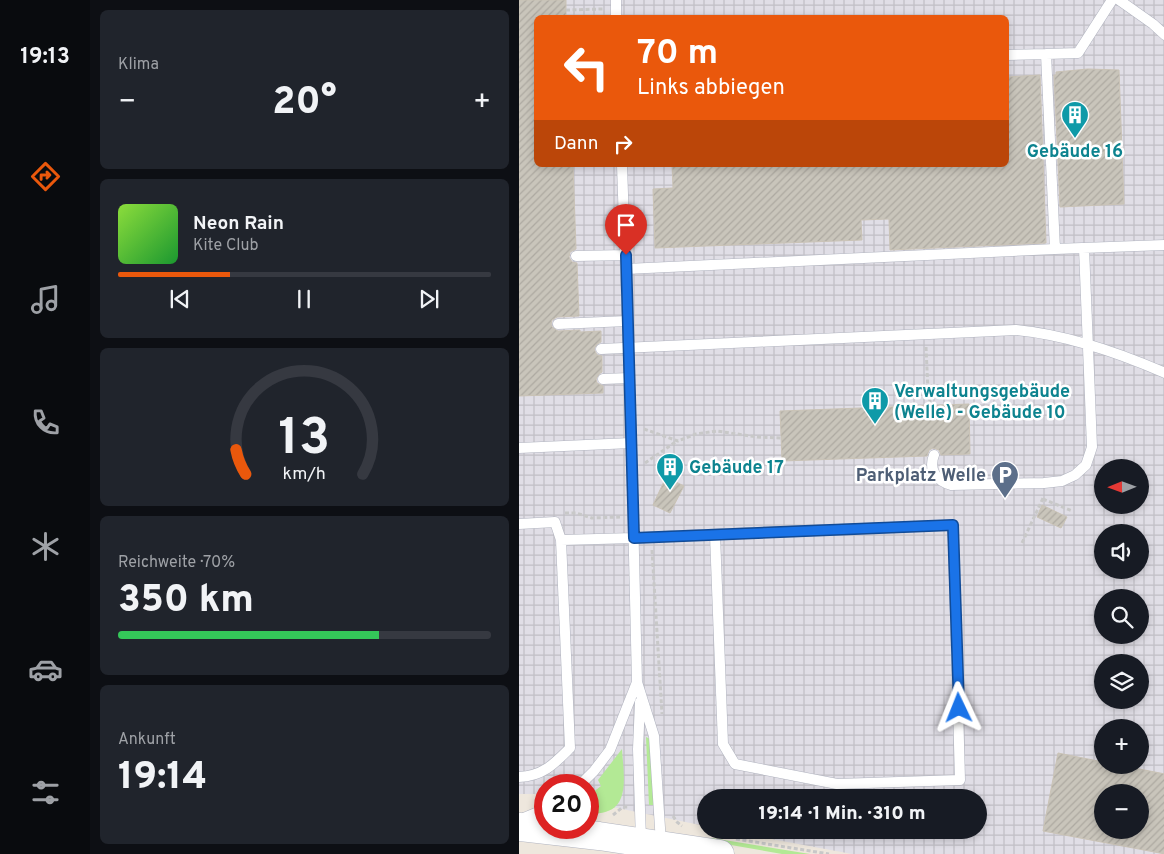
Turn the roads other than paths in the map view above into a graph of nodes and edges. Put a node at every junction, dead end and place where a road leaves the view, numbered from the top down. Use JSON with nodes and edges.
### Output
{"nodes":[{"id":1,"x":616,"y":0,"type":"edge"},
{"id":2,"x":1113,"y":0,"type":"edge"},
{"id":3,"x":1119,"y":0,"type":"edge"},
{"id":4,"x":616,"y":15,"type":"edge"},
{"id":5,"x":1164,"y":35,"type":"edge"},
{"id":6,"x":1046,"y":54,"type":"junction"},
{"id":7,"x":1009,"y":55,"type":"edge"},
{"id":8,"x":622,"y":167,"type":"edge"},
{"id":9,"x":1164,"y":245,"type":"edge"},
{"id":10,"x":1084,"y":248,"type":"junction"},
{"id":11,"x":1055,"y":249,"type":"junction"},
{"id":12,"x":626,"y":255,"type":"junction"},
{"id":13,"x":576,"y":256,"type":"dead end"},
{"id":14,"x":626,"y":269,"type":"junction"},
{"id":15,"x":627,"y":321,"type":"junction"},
{"id":16,"x":557,"y":324,"type":"dead end"},
{"id":17,"x":1087,"y":344,"type":"junction"},
{"id":18,"x":628,"y":348,"type":"junction"},
{"id":19,"x":601,"y":349,"type":"dead end"},
{"id":20,"x":1164,"y":373,"type":"edge"},
{"id":21,"x":629,"y":378,"type":"junction"},
{"id":22,"x":603,"y":379,"type":"dead end"},
{"id":23,"x":631,"y":443,"type":"junction"},
{"id":24,"x":519,"y":448,"type":"edge"},
{"id":25,"x":934,"y":455,"type":"dead end"},
{"id":26,"x":519,"y":524,"type":"edge"},
{"id":27,"x":715,"y":535,"type":"junction"},
{"id":28,"x":634,"y":538,"type":"junction"},
{"id":29,"x":561,"y":540,"type":"junction"},
{"id":30,"x":637,"y":682,"type":"junction"},
{"id":31,"x":641,"y":694,"type":"junction"},
{"id":32,"x":590,"y":774,"type":"edge"},
{"id":33,"x":519,"y":777,"type":"edge"},
{"id":34,"x":534,"y":814,"type":"edge"},
{"id":35,"x":519,"y":820,"type":"edge"},
{"id":36,"x":519,"y":827,"type":"edge"},
{"id":37,"x":726,"y":846,"type":"edge"},
{"id":38,"x":651,"y":849,"type":"edge"}],
"edges":[{"from":1,"to":4,"type":"lane"},
{"from":2,"to":6,"type":"lane"},
{"from":3,"to":5,"type":"lane"},
{"from":6,"to":7,"type":"lane"},
{"from":6,"to":11,"type":"lane"},
{"from":8,"to":12,"type":"lane"},
{"from":9,"to":10,"type":"lane"},
{"from":10,"to":11,"type":"lane"},
{"from":10,"to":17,"type":"lane"},
{"from":11,"to":14,"type":"lane"},
{"from":12,"to":13,"type":"lane"},
{"from":12,"to":14,"type":"lane"},
{"from":14,"to":15,"type":"lane"},
{"from":15,"to":16,"type":"lane"},
{"from":15,"to":18,"type":"lane"},
{"from":17,"to":18,"type":"lane"},
{"from":17,"to":20,"type":"lane"},
{"from":17,"to":25,"type":"lane"},
{"from":18,"to":19,"type":"lane"},
{"from":18,"to":21,"type":"lane"},
{"from":21,"to":22,"type":"lane"},
{"from":21,"to":23,"type":"lane"},
{"from":23,"to":24,"type":"lane"},
{"from":23,"to":28,"type":"lane"},
{"from":26,"to":29,"type":"lane"},
{"from":27,"to":27,"type":"lane"},
{"from":27,"to":28,"type":"lane"},
{"from":28,"to":29,"type":"lane"},
{"from":28,"to":30,"type":"lane"},
{"from":29,"to":33,"type":"lane"},
{"from":30,"to":31,"type":"lane"},
{"from":30,"to":32,"type":"lane"},
{"from":31,"to":38,"type":"lane"},
{"from":31,"to":38,"type":"lane"},
{"from":34,"to":35,"type":"lane"},
{"from":36,"to":38,"type":"main road"},
{"from":37,"to":38,"type":"main road"}]}
